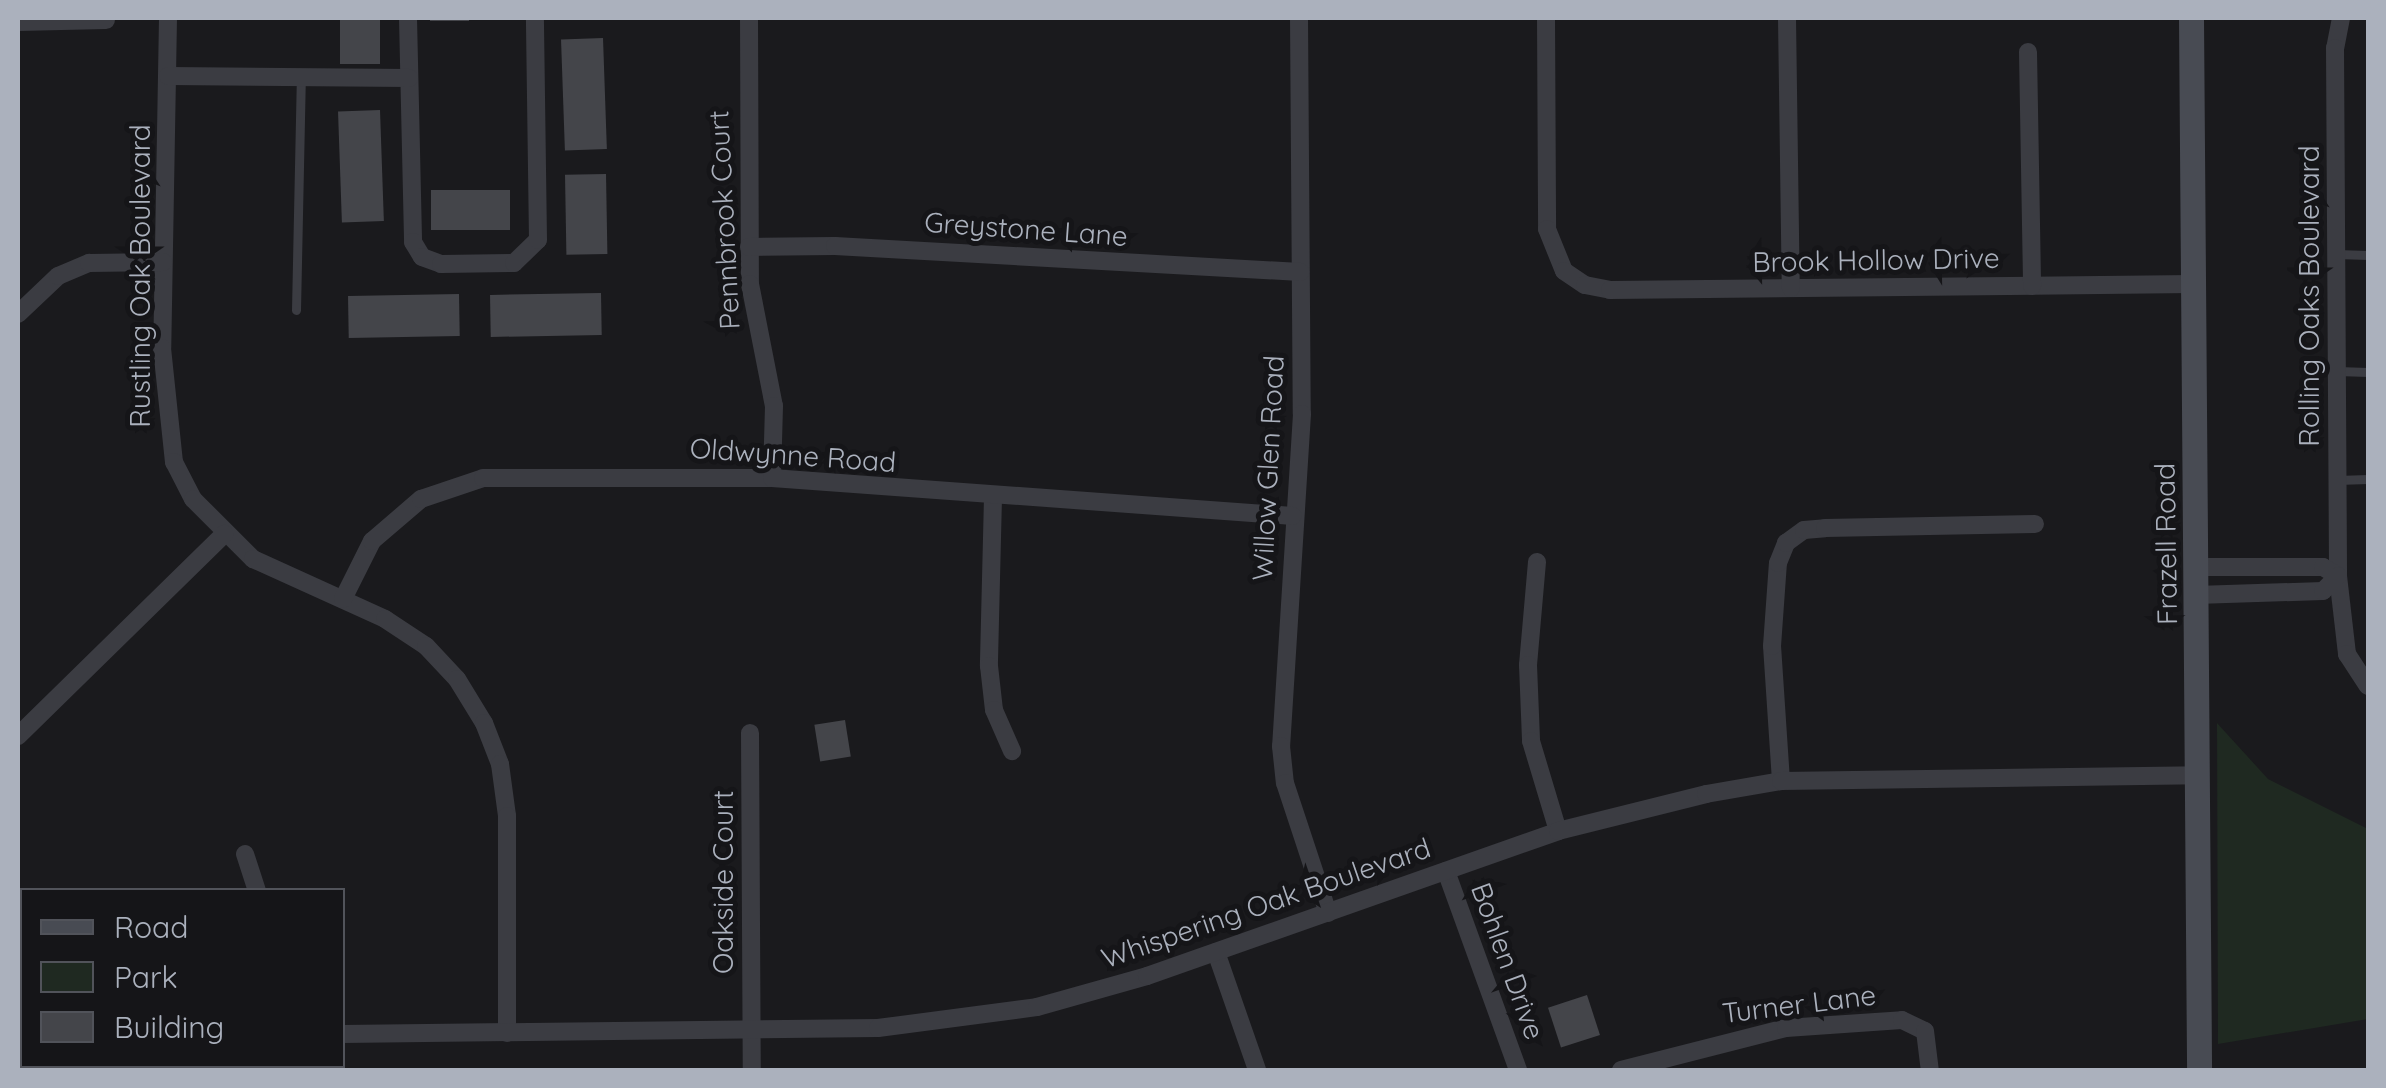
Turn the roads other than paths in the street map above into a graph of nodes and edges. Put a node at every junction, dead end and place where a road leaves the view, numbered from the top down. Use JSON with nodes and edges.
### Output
{"nodes":[{"id":1,"x":168,"y":18,"type":"edge"},
{"id":2,"x":408,"y":18,"type":"edge"},
{"id":3,"x":535,"y":18,"type":"edge"},
{"id":4,"x":748,"y":18,"type":"edge"},
{"id":5,"x":1299,"y":18,"type":"edge"},
{"id":6,"x":1546,"y":18,"type":"edge"},
{"id":7,"x":1787,"y":18,"type":"edge"},
{"id":8,"x":2191,"y":18,"type":"edge"},
{"id":9,"x":2341,"y":18,"type":"edge"},
{"id":10,"x":106,"y":20,"type":"dead end"},
{"id":11,"x":18,"y":22,"type":"edge"},
{"id":12,"x":2028,"y":52,"type":"dead end"},
{"id":13,"x":168,"y":76,"type":"junction"},
{"id":14,"x":301,"y":78,"type":"junction"},
{"id":15,"x":409,"y":78,"type":"junction"},
{"id":16,"x":749,"y":247,"type":"junction"},
{"id":17,"x":2336,"y":254,"type":"junction"},
{"id":18,"x":2368,"y":255,"type":"edge"},
{"id":19,"x":164,"y":262,"type":"junction"},
{"id":20,"x":1300,"y":272,"type":"junction"},
{"id":21,"x":2194,"y":284,"type":"junction"},
{"id":22,"x":2032,"y":286,"type":"junction"},
{"id":23,"x":1791,"y":288,"type":"junction"},
{"id":24,"x":296,"y":310,"type":"dead end"},
{"id":25,"x":18,"y":314,"type":"edge"},
{"id":26,"x":2337,"y":371,"type":"junction"},
{"id":27,"x":2368,"y":372,"type":"edge"},
{"id":28,"x":772,"y":478,"type":"junction"},
{"id":29,"x":2368,"y":479,"type":"edge"},
{"id":30,"x":2337,"y":480,"type":"junction"},
{"id":31,"x":993,"y":497,"type":"junction"},
{"id":32,"x":1293,"y":516,"type":"junction"},
{"id":33,"x":2035,"y":524,"type":"dead end"},
{"id":34,"x":224,"y":534,"type":"junction"},
{"id":35,"x":1537,"y":562,"type":"dead end"},
{"id":36,"x":2196,"y":567,"type":"junction"},
{"id":37,"x":2338,"y":576,"type":"junction"},
{"id":38,"x":2196,"y":595,"type":"junction"},
{"id":39,"x":342,"y":599,"type":"junction"},
{"id":40,"x":2368,"y":686,"type":"edge"},
{"id":41,"x":750,"y":733,"type":"dead end"},
{"id":42,"x":18,"y":736,"type":"edge"},
{"id":43,"x":1012,"y":751,"type":"dead end"},
{"id":44,"x":2198,"y":775,"type":"junction"},
{"id":45,"x":1781,"y":781,"type":"junction"},
{"id":46,"x":1558,"y":831,"type":"junction"},
{"id":47,"x":245,"y":854,"type":"dead end"},
{"id":48,"x":1446,"y":871,"type":"junction"},
{"id":49,"x":256,"y":888,"type":"edge"},
{"id":50,"x":1328,"y":913,"type":"junction"},
{"id":51,"x":18,"y":931,"type":"edge"},
{"id":52,"x":1216,"y":952,"type":"junction"},
{"id":53,"x":20,"y":962,"type":"edge"},
{"id":54,"x":752,"y":1032,"type":"junction"},
{"id":55,"x":507,"y":1033,"type":"junction"},
{"id":56,"x":345,"y":1034,"type":"edge"},
{"id":57,"x":752,"y":1070,"type":"edge"},
{"id":58,"x":1257,"y":1070,"type":"edge"},
{"id":59,"x":1518,"y":1070,"type":"edge"},
{"id":60,"x":1621,"y":1070,"type":"edge"},
{"id":61,"x":1930,"y":1070,"type":"edge"},
{"id":62,"x":2198,"y":1070,"type":"edge"}],
"edges":[{"from":1,"to":13,"type":"street","name":"Rustling Oak Boulevard"},
{"from":2,"to":15,"type":"street"},
{"from":3,"to":15,"type":"street"},
{"from":4,"to":16,"type":"street","name":"Pennbrook Court"},
{"from":5,"to":20,"type":"street","name":"Willow Glen Road"},
{"from":6,"to":23,"type":"street","name":"Brook Hollow Drive"},
{"from":7,"to":23,"type":"street"},
{"from":8,"to":21,"type":"street","name":"Frazell Road"},
{"from":9,"to":17,"type":"street","name":"Rolling Oaks Boulevard"},
{"from":10,"to":11,"type":"street"},
{"from":12,"to":22,"type":"street"},
{"from":13,"to":14,"type":"street"},
{"from":13,"to":19,"type":"street","name":"Rustling Oak Boulevard"},
{"from":14,"to":15,"type":"street"},
{"from":14,"to":24,"type":"lane"},
{"from":16,"to":20,"type":"street","name":"Greystone Lane"},
{"from":16,"to":28,"type":"street","name":"Pennbrook Court"},
{"from":17,"to":18,"type":"lane"},
{"from":17,"to":26,"type":"street","name":"Rolling Oaks Boulevard"},
{"from":19,"to":25,"type":"street"},
{"from":19,"to":34,"type":"street","name":"Rustling Oak Boulevard"},
{"from":20,"to":32,"type":"street","name":"Willow Glen Road"},
{"from":21,"to":22,"type":"street","name":"Brook Hollow Drive"},
{"from":21,"to":36,"type":"street","name":"Frazell Road"},
{"from":22,"to":23,"type":"street","name":"Brook Hollow Drive"},
{"from":26,"to":27,"type":"lane"},
{"from":26,"to":30,"type":"street","name":"Rolling Oaks Boulevard"},
{"from":28,"to":31,"type":"street","name":"Oldwynne Road"},
{"from":28,"to":39,"type":"street","name":"Oldwynne Road"},
{"from":29,"to":30,"type":"lane"},
{"from":30,"to":37,"type":"street","name":"Rolling Oaks Boulevard"},
{"from":31,"to":32,"type":"street","name":"Oldwynne Road"},
{"from":31,"to":43,"type":"street"},
{"from":32,"to":50,"type":"street","name":"Willow Glen Road"},
{"from":33,"to":45,"type":"street"},
{"from":34,"to":39,"type":"street","name":"Rustling Oak Boulevard"},
{"from":34,"to":42,"type":"street"},
{"from":35,"to":46,"type":"street"},
{"from":36,"to":37,"type":"street"},
{"from":36,"to":38,"type":"street","name":"Frazell Road"},
{"from":37,"to":38,"type":"street"},
{"from":37,"to":40,"type":"street","name":"Rolling Oaks Boulevard"},
{"from":38,"to":44,"type":"street","name":"Frazell Road"},
{"from":39,"to":55,"type":"street","name":"Rustling Oak Boulevard"},
{"from":41,"to":54,"type":"street","name":"Oakside Court"},
{"from":44,"to":45,"type":"street","name":"Whispering Oak Boulevard"},
{"from":44,"to":62,"type":"street","name":"Frazell Road"},
{"from":45,"to":46,"type":"street","name":"Whispering Oak Boulevard"},
{"from":46,"to":48,"type":"street","name":"Whispering Oak Boulevard"},
{"from":47,"to":49,"type":"street"},
{"from":48,"to":50,"type":"street","name":"Whispering Oak Boulevard"},
{"from":48,"to":59,"type":"street","name":"Bohlen Drive"},
{"from":50,"to":52,"type":"street","name":"Whispering Oak Boulevard"},
{"from":51,"to":53,"type":"street"},
{"from":52,"to":54,"type":"street","name":"Whispering Oak Boulevard"},
{"from":52,"to":58,"type":"street"},
{"from":54,"to":55,"type":"street","name":"Whispering Oak Boulevard"},
{"from":54,"to":57,"type":"street","name":"Oakside Court"},
{"from":55,"to":56,"type":"street","name":"Whispering Oak Boulevard"},
{"from":60,"to":61,"type":"street","name":"Turner Lane"}]}
